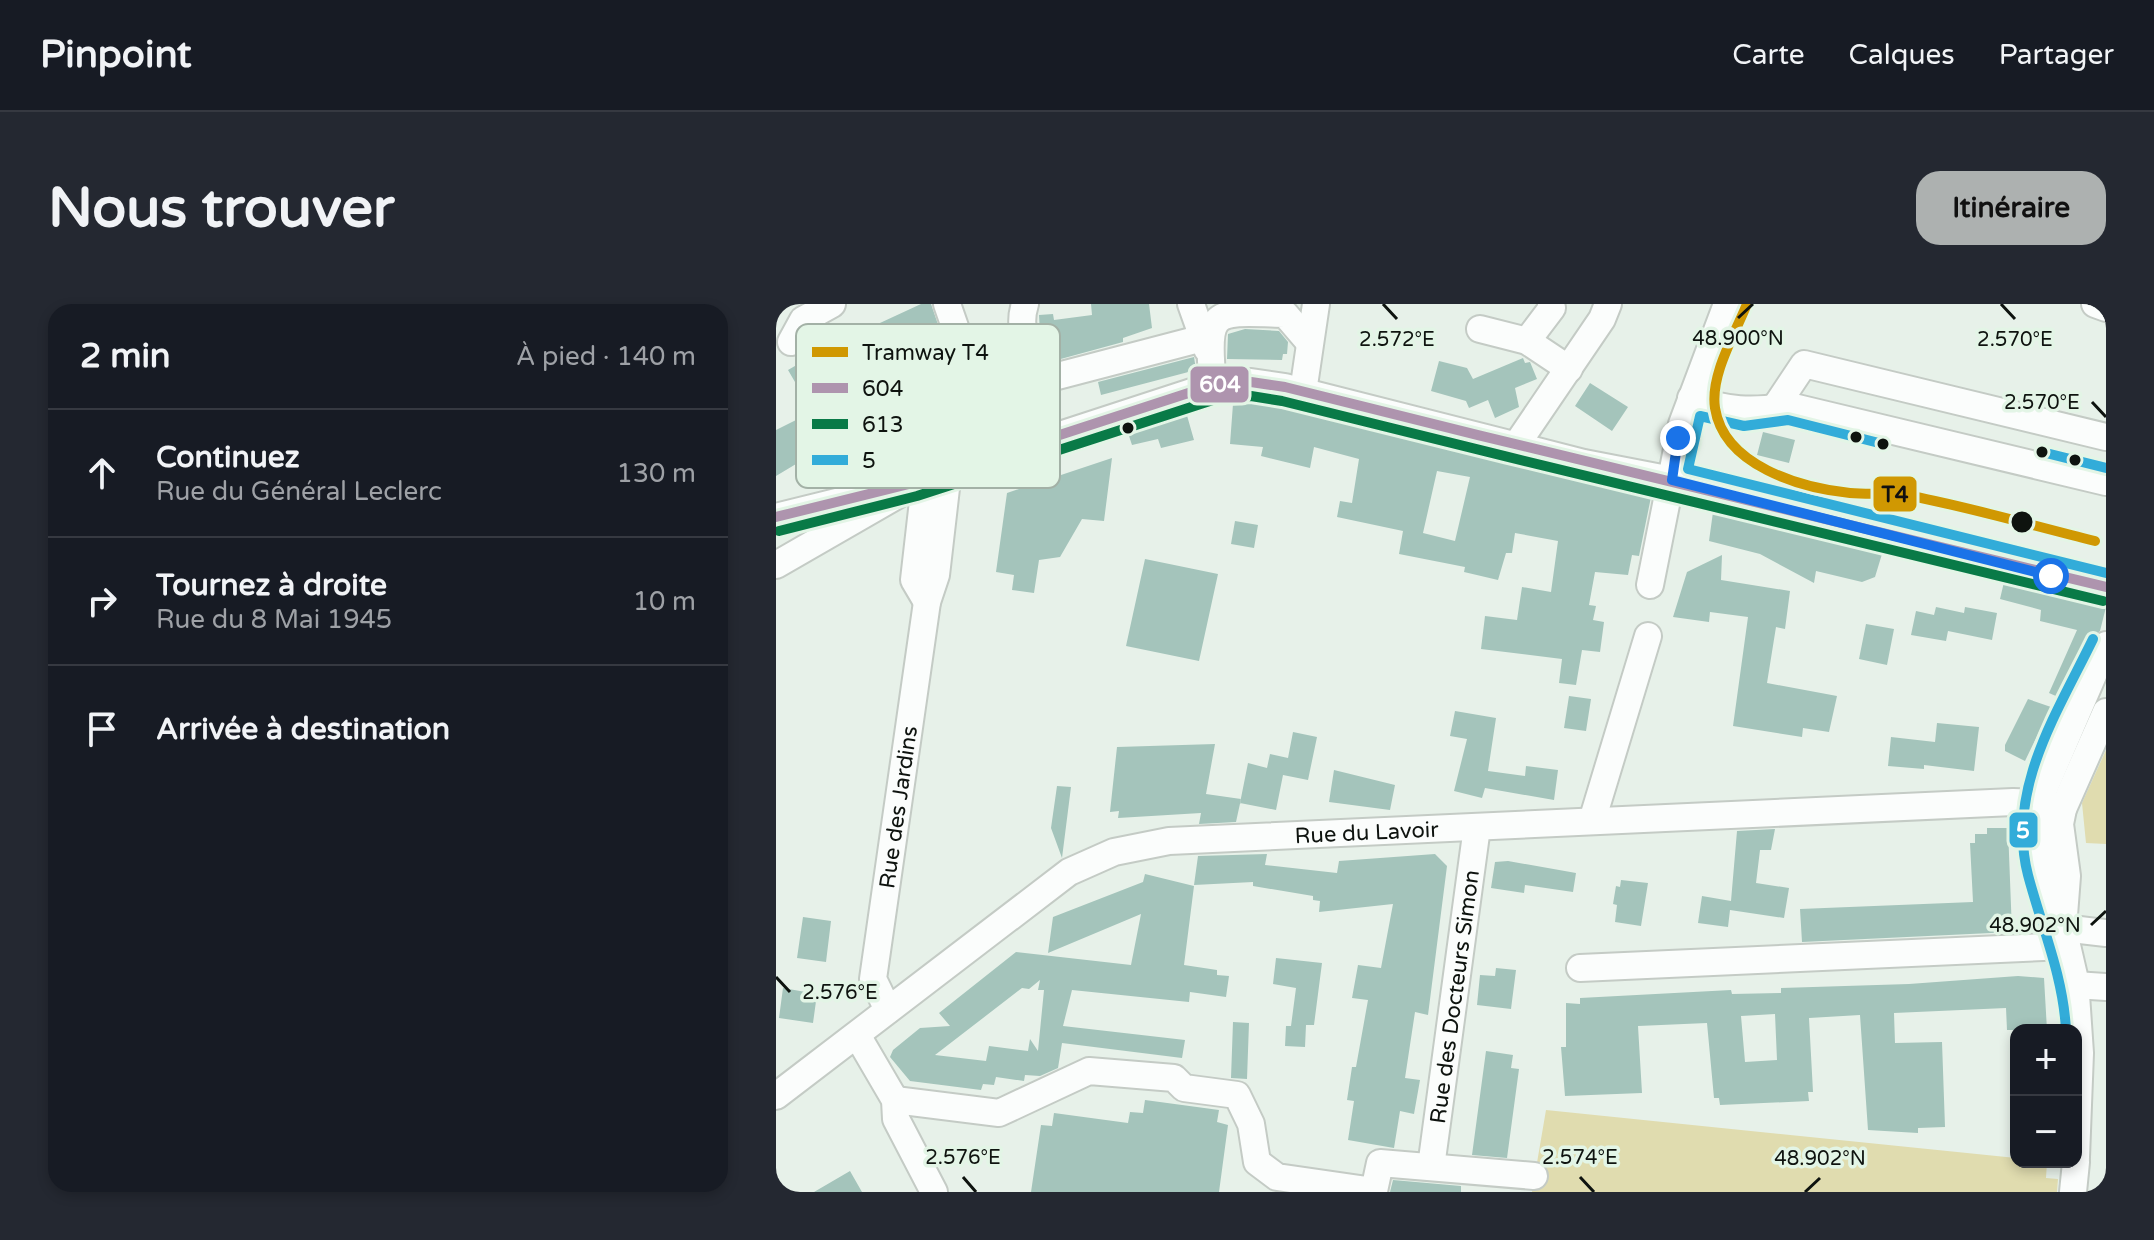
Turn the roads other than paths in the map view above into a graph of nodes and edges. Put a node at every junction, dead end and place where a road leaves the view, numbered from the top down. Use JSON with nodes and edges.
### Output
{"nodes":[{"id":1,"x":832,"y":304,"type":"edge"},
{"id":2,"x":947,"y":304,"type":"edge"},
{"id":3,"x":1025,"y":304,"type":"edge"},
{"id":4,"x":1191,"y":304,"type":"edge"},
{"id":5,"x":1316,"y":304,"type":"edge"},
{"id":6,"x":1551,"y":304,"type":"edge"},
{"id":7,"x":1608,"y":304,"type":"edge"},
{"id":8,"x":1727,"y":304,"type":"edge"},
{"id":9,"x":2095,"y":304,"type":"edge"},
{"id":10,"x":2106,"y":308,"type":"edge"},
{"id":11,"x":801,"y":324,"type":"edge"},
{"id":12,"x":954,"y":324,"type":"edge"},
{"id":13,"x":1024,"y":324,"type":"edge"},
{"id":14,"x":1480,"y":329,"type":"dead end"},
{"id":15,"x":796,"y":333,"type":"edge"},
{"id":16,"x":1527,"y":341,"type":"junction"},
{"id":17,"x":791,"y":342,"type":"dead end"},
{"id":18,"x":1309,"y":342,"type":"junction"},
{"id":19,"x":1207,"y":347,"type":"junction"},
{"id":20,"x":1569,"y":369,"type":"junction"},
{"id":21,"x":1060,"y":376,"type":"edge"},
{"id":22,"x":1213,"y":385,"type":"junction"},
{"id":23,"x":1303,"y":392,"type":"junction"},
{"id":24,"x":1691,"y":398,"type":"junction"},
{"id":25,"x":1774,"y":409,"type":"junction"},
{"id":26,"x":1060,"y":434,"type":"edge"},
{"id":27,"x":2106,"y":437,"type":"edge"},
{"id":28,"x":1517,"y":444,"type":"junction"},
{"id":29,"x":1672,"y":480,"type":"junction"},
{"id":30,"x":2106,"y":482,"type":"edge"},
{"id":31,"x":907,"y":488,"type":"edge"},
{"id":32,"x":916,"y":488,"type":"edge"},
{"id":33,"x":946,"y":488,"type":"edge"},
{"id":34,"x":857,"y":508,"type":"junction"},
{"id":35,"x":776,"y":517,"type":"edge"},
{"id":36,"x":776,"y":565,"type":"edge"},
{"id":37,"x":1650,"y":585,"type":"dead end"},
{"id":38,"x":2106,"y":587,"type":"edge"},
{"id":39,"x":930,"y":594,"type":"junction"},
{"id":40,"x":1648,"y":636,"type":"dead end"},
{"id":41,"x":2106,"y":645,"type":"edge"},
{"id":42,"x":2106,"y":712,"type":"edge"},
{"id":43,"x":2050,"y":806,"type":"junction"},
{"id":44,"x":1592,"y":821,"type":"junction"},
{"id":45,"x":1477,"y":827,"type":"junction"},
{"id":46,"x":2106,"y":933,"type":"edge"},
{"id":47,"x":2064,"y":937,"type":"junction"},
{"id":48,"x":1580,"y":968,"type":"dead end"},
{"id":49,"x":2075,"y":985,"type":"junction"},
{"id":50,"x":2106,"y":987,"type":"edge"},
{"id":51,"x":888,"y":1010,"type":"junction"},
{"id":52,"x":857,"y":1035,"type":"junction"},
{"id":53,"x":776,"y":1096,"type":"edge"},
{"id":54,"x":2078,"y":1096,"type":"edge"},
{"id":55,"x":895,"y":1100,"type":"junction"},
{"id":56,"x":1431,"y":1167,"type":"junction"},
{"id":57,"x":2075,"y":1168,"type":"edge"},
{"id":58,"x":1534,"y":1176,"type":"dead end"},
{"id":59,"x":1374,"y":1191,"type":"edge"},
{"id":60,"x":934,"y":1192,"type":"edge"},
{"id":61,"x":2073,"y":1192,"type":"edge"}],
"edges":[{"from":1,"to":11,"type":"street"},
{"from":2,"to":12,"type":"street"},
{"from":3,"to":13,"type":"street"},
{"from":4,"to":19,"type":"street"},
{"from":5,"to":18,"type":"street"},
{"from":6,"to":16,"type":"street"},
{"from":7,"to":20,"type":"street"},
{"from":8,"to":24,"type":"street"},
{"from":9,"to":10,"type":"street"},
{"from":14,"to":16,"type":"street"},
{"from":15,"to":17,"type":"street"},
{"from":16,"to":20,"type":"street"},
{"from":18,"to":19,"type":"street"},
{"from":18,"to":23,"type":"street"},
{"from":19,"to":21,"type":"street"},
{"from":19,"to":22,"type":"street"},
{"from":20,"to":28,"type":"street"},
{"from":22,"to":23,"type":"street"},
{"from":22,"to":26,"type":"street"},
{"from":23,"to":28,"type":"street"},
{"from":24,"to":25,"type":"street"},
{"from":24,"to":29,"type":"street"},
{"from":25,"to":27,"type":"street"},
{"from":25,"to":30,"type":"street"},
{"from":28,"to":29,"type":"street"},
{"from":29,"to":37,"type":"street"},
{"from":29,"to":38,"type":"street"},
{"from":31,"to":34,"type":"street"},
{"from":32,"to":39,"type":"street","name":"Rue des Jardins"},
{"from":33,"to":39,"type":"street","name":"Rue des Jardins"},
{"from":34,"to":35,"type":"street"},
{"from":34,"to":36,"type":"street"},
{"from":39,"to":51,"type":"street","name":"Rue des Jardins"},
{"from":40,"to":44,"type":"street"},
{"from":41,"to":43,"type":"street"},
{"from":42,"to":43,"type":"street"},
{"from":43,"to":44,"type":"street","name":"Rue du Lavoir"},
{"from":43,"to":47,"type":"street"},
{"from":44,"to":45,"type":"street","name":"Rue du Lavoir"},
{"from":45,"to":51,"type":"street","name":"Rue du Lavoir"},
{"from":45,"to":56,"type":"street","name":"Rue des Docteurs Simon"},
{"from":46,"to":47,"type":"street"},
{"from":47,"to":48,"type":"street"},
{"from":47,"to":49,"type":"street"},
{"from":49,"to":50,"type":"street"},
{"from":49,"to":54,"type":"street"},
{"from":51,"to":52,"type":"street","name":"Rue du Lavoir"},
{"from":52,"to":53,"type":"street","name":"Rue du Lavoir"},
{"from":52,"to":55,"type":"street"},
{"from":55,"to":59,"type":"street"},
{"from":55,"to":60,"type":"street"},
{"from":56,"to":58,"type":"street"},
{"from":56,"to":59,"type":"street"},
{"from":57,"to":61,"type":"street"}]}
